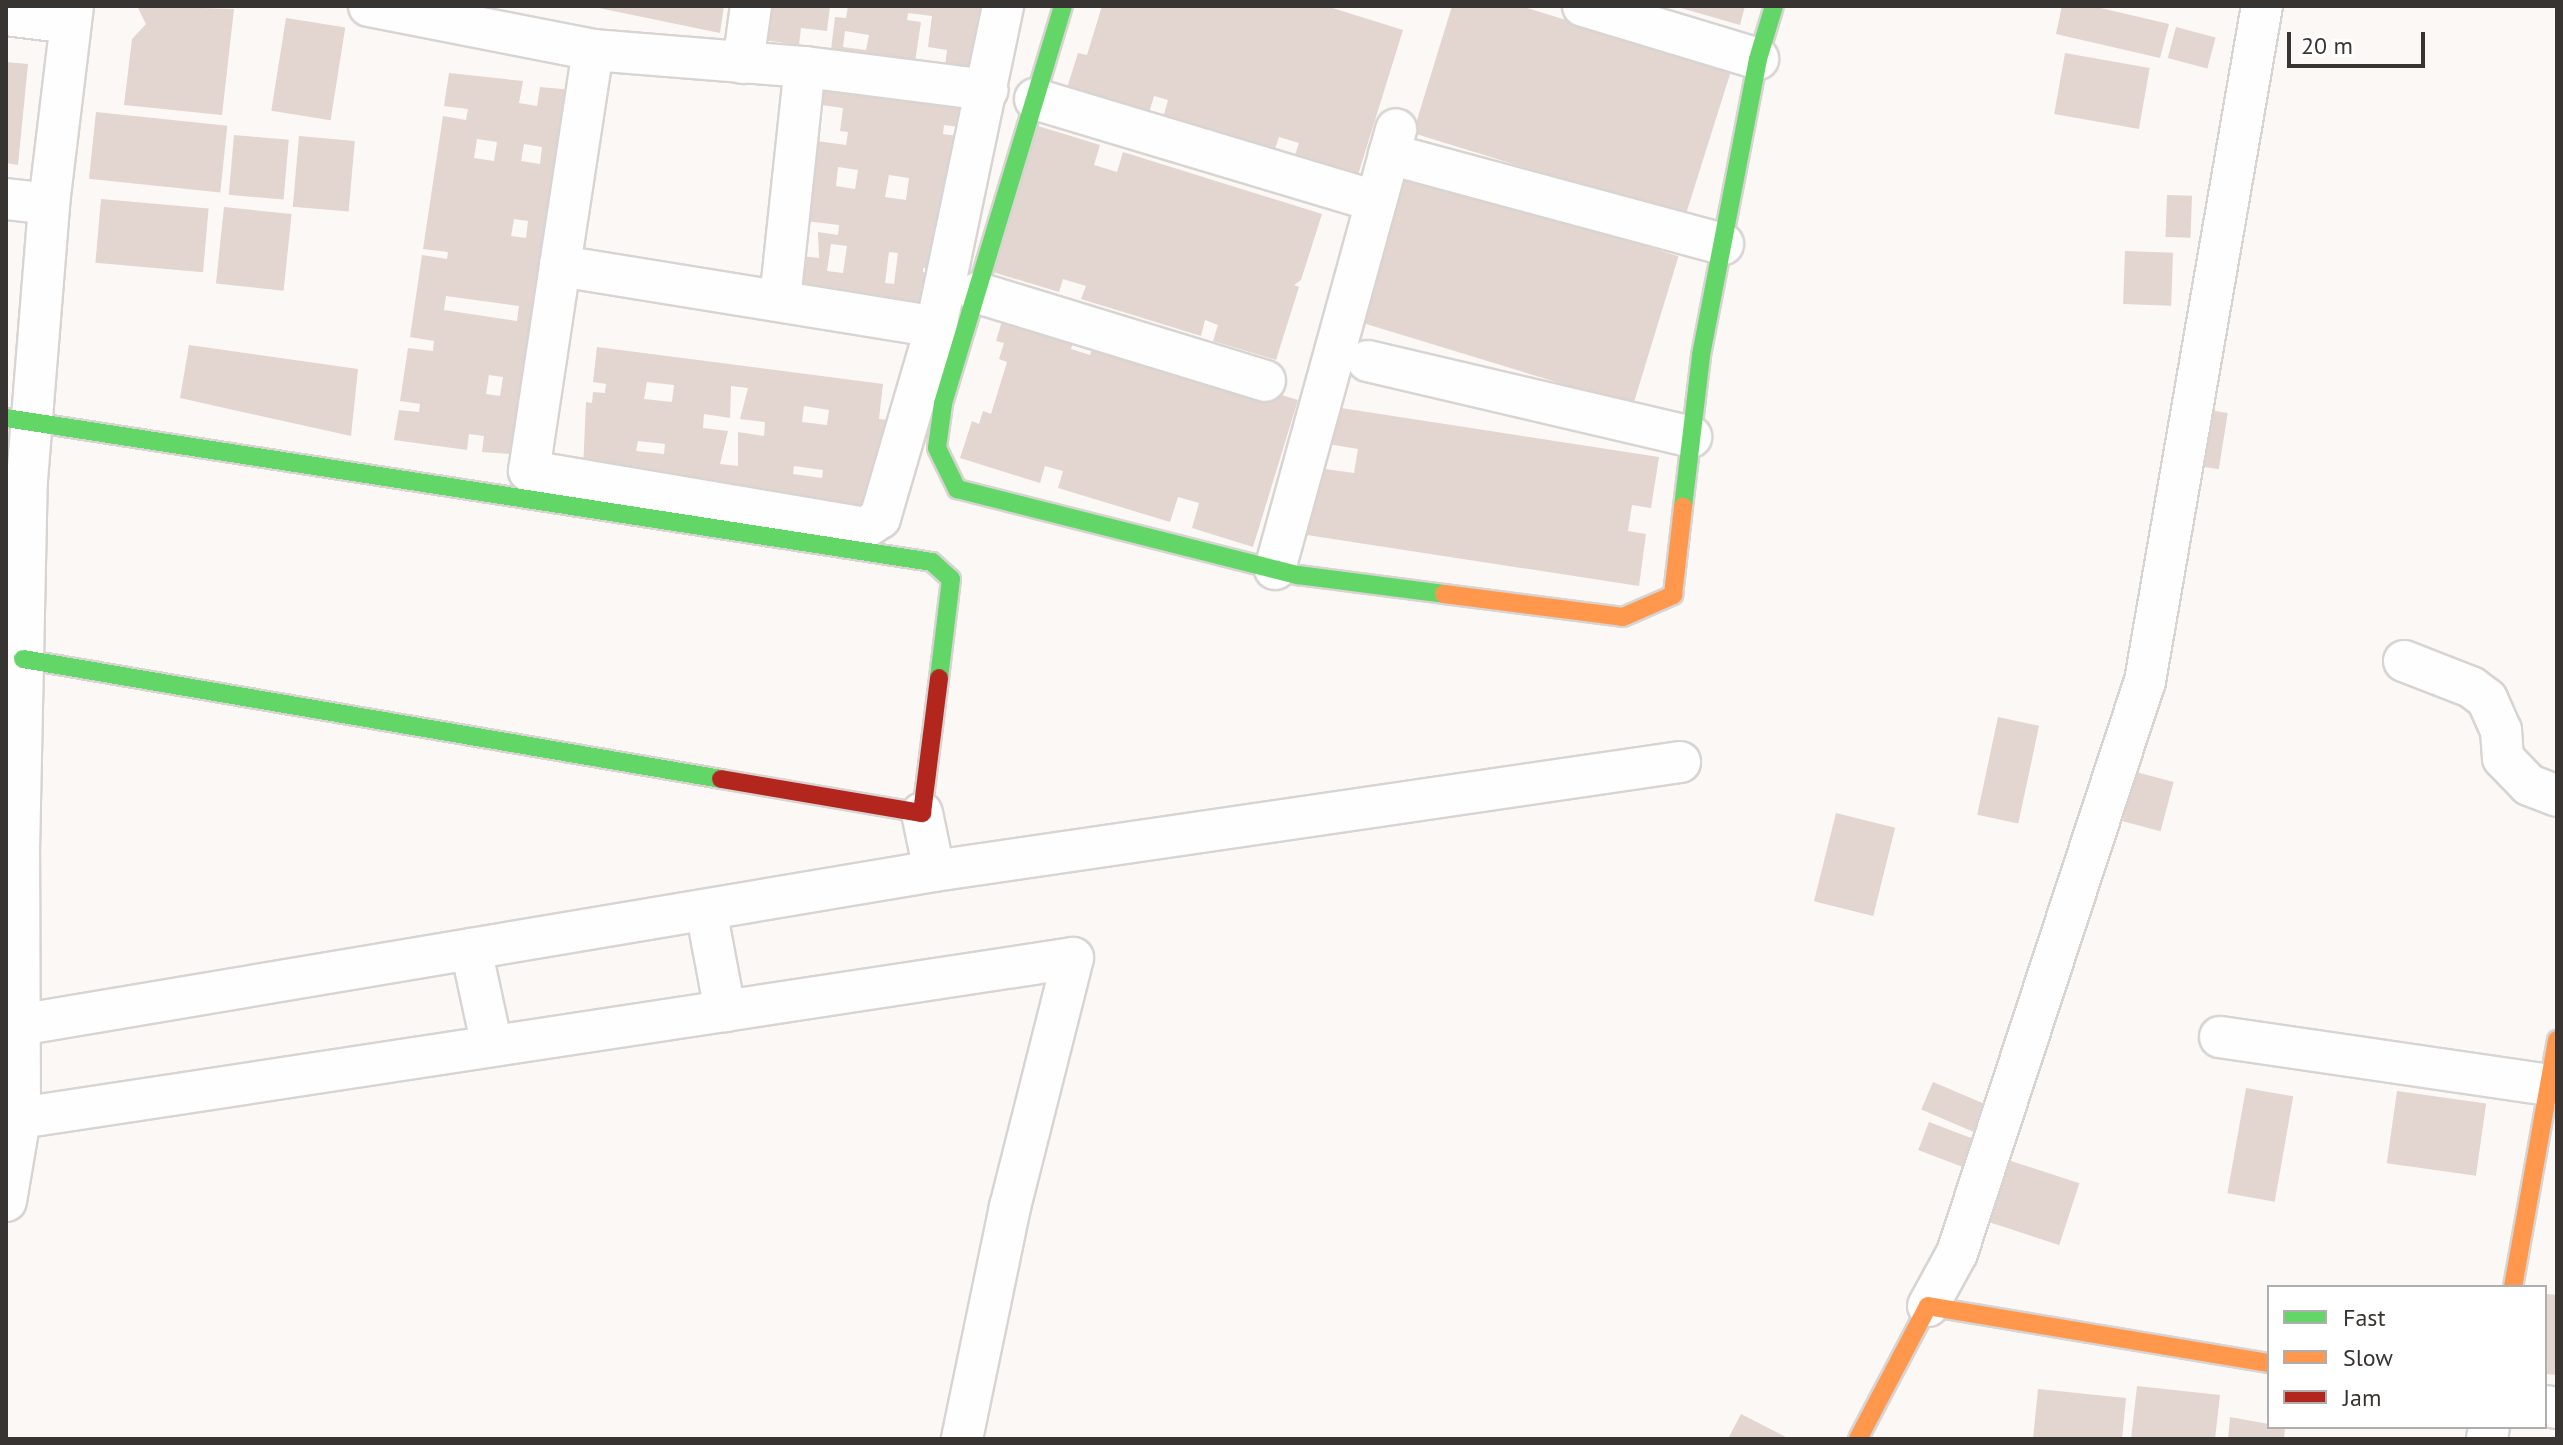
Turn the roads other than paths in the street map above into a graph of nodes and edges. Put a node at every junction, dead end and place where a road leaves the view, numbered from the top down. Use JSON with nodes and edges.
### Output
{"nodes":[{"id":1,"x":369,"y":6,"type":"edge"},
{"id":2,"x":751,"y":6,"type":"edge"},
{"id":3,"x":1003,"y":6,"type":"edge"},
{"id":4,"x":1063,"y":6,"type":"edge"},
{"id":5,"x":1583,"y":6,"type":"edge"},
{"id":6,"x":1774,"y":6,"type":"edge"},
{"id":7,"x":2262,"y":6,"type":"edge"},
{"id":8,"x":71,"y":14,"type":"edge"},
{"id":9,"x":6,"y":15,"type":"edge"},
{"id":10,"x":593,"y":50,"type":"junction"},
{"id":11,"x":1758,"y":59,"type":"junction"},
{"id":12,"x":743,"y":63,"type":"junction"},
{"id":13,"x":805,"y":67,"type":"junction"},
{"id":14,"x":988,"y":90,"type":"junction"},
{"id":15,"x":1035,"y":99,"type":"junction"},
{"id":16,"x":6,"y":199,"type":"edge"},
{"id":17,"x":1376,"y":201,"type":"junction"},
{"id":18,"x":49,"y":204,"type":"junction"},
{"id":19,"x":1723,"y":244,"type":"junction"},
{"id":20,"x":560,"y":266,"type":"junction"},
{"id":21,"x":978,"y":293,"type":"junction"},
{"id":22,"x":780,"y":300,"type":"junction"},
{"id":23,"x":936,"y":327,"type":"junction"},
{"id":24,"x":1368,"y":361,"type":"dead end"},
{"id":25,"x":1265,"y":381,"type":"dead end"},
{"id":26,"x":19,"y":418,"type":"edge"},
{"id":27,"x":1691,"y":437,"type":"junction"},
{"id":28,"x":1275,"y":569,"type":"junction"},
{"id":29,"x":23,"y":659,"type":"junction"},
{"id":30,"x":2404,"y":661,"type":"dead end"},
{"id":31,"x":1680,"y":762,"type":"dead end"},
{"id":32,"x":2557,"y":796,"type":"edge"},
{"id":33,"x":922,"y":813,"type":"junction"},
{"id":34,"x":934,"y":871,"type":"junction"},
{"id":35,"x":706,"y":910,"type":"junction"},
{"id":36,"x":471,"y":949,"type":"junction"},
{"id":37,"x":725,"y":1011,"type":"junction"},
{"id":38,"x":19,"y":1025,"type":"junction"},
{"id":39,"x":2220,"y":1037,"type":"dead end"},
{"id":40,"x":2557,"y":1040,"type":"edge"},
{"id":41,"x":492,"y":1046,"type":"junction"},
{"id":42,"x":2553,"y":1085,"type":"edge"},
{"id":43,"x":20,"y":1118,"type":"junction"},
{"id":44,"x":6,"y":1201,"type":"edge"},
{"id":45,"x":2513,"y":1285,"type":"edge"},
{"id":46,"x":1928,"y":1306,"type":"junction"},
{"id":47,"x":2267,"y":1363,"type":"edge"},
{"id":48,"x":962,"y":1439,"type":"edge"},
{"id":49,"x":1858,"y":1439,"type":"edge"}],
"edges":[{"from":1,"to":10,"type":"street"},
{"from":2,"to":12,"type":"street"},
{"from":3,"to":14,"type":"street"},
{"from":4,"to":15,"type":"street"},
{"from":5,"to":11,"type":"street"},
{"from":6,"to":11,"type":"street"},
{"from":7,"to":46,"type":"street"},
{"from":8,"to":9,"type":"street"},
{"from":8,"to":18,"type":"street"},
{"from":10,"to":12,"type":"street"},
{"from":10,"to":20,"type":"street"},
{"from":11,"to":19,"type":"street"},
{"from":12,"to":13,"type":"street"},
{"from":13,"to":14,"type":"street"},
{"from":13,"to":22,"type":"street"},
{"from":14,"to":23,"type":"street"},
{"from":15,"to":17,"type":"street"},
{"from":15,"to":21,"type":"street"},
{"from":16,"to":18,"type":"street"},
{"from":17,"to":19,"type":"street"},
{"from":17,"to":28,"type":"street"},
{"from":18,"to":26,"type":"street"},
{"from":19,"to":27,"type":"street"},
{"from":20,"to":22,"type":"street"},
{"from":20,"to":23,"type":"street"},
{"from":21,"to":25,"type":"street"},
{"from":21,"to":28,"type":"street"},
{"from":22,"to":23,"type":"street"},
{"from":24,"to":27,"type":"street"},
{"from":26,"to":29,"type":"street"},
{"from":26,"to":33,"type":"street"},
{"from":27,"to":28,"type":"street"},
{"from":29,"to":33,"type":"street"},
{"from":29,"to":38,"type":"street"},
{"from":30,"to":32,"type":"street"},
{"from":31,"to":34,"type":"street"},
{"from":33,"to":34,"type":"street"},
{"from":34,"to":35,"type":"street"},
{"from":35,"to":36,"type":"street"},
{"from":35,"to":37,"type":"street"},
{"from":36,"to":38,"type":"street"},
{"from":36,"to":41,"type":"street"},
{"from":37,"to":41,"type":"street"},
{"from":37,"to":48,"type":"street"},
{"from":38,"to":43,"type":"street"},
{"from":39,"to":42,"type":"street"},
{"from":40,"to":42,"type":"street"},
{"from":41,"to":43,"type":"street"},
{"from":42,"to":45,"type":"street"},
{"from":43,"to":44,"type":"street"},
{"from":46,"to":47,"type":"street"},
{"from":46,"to":49,"type":"street"}]}
